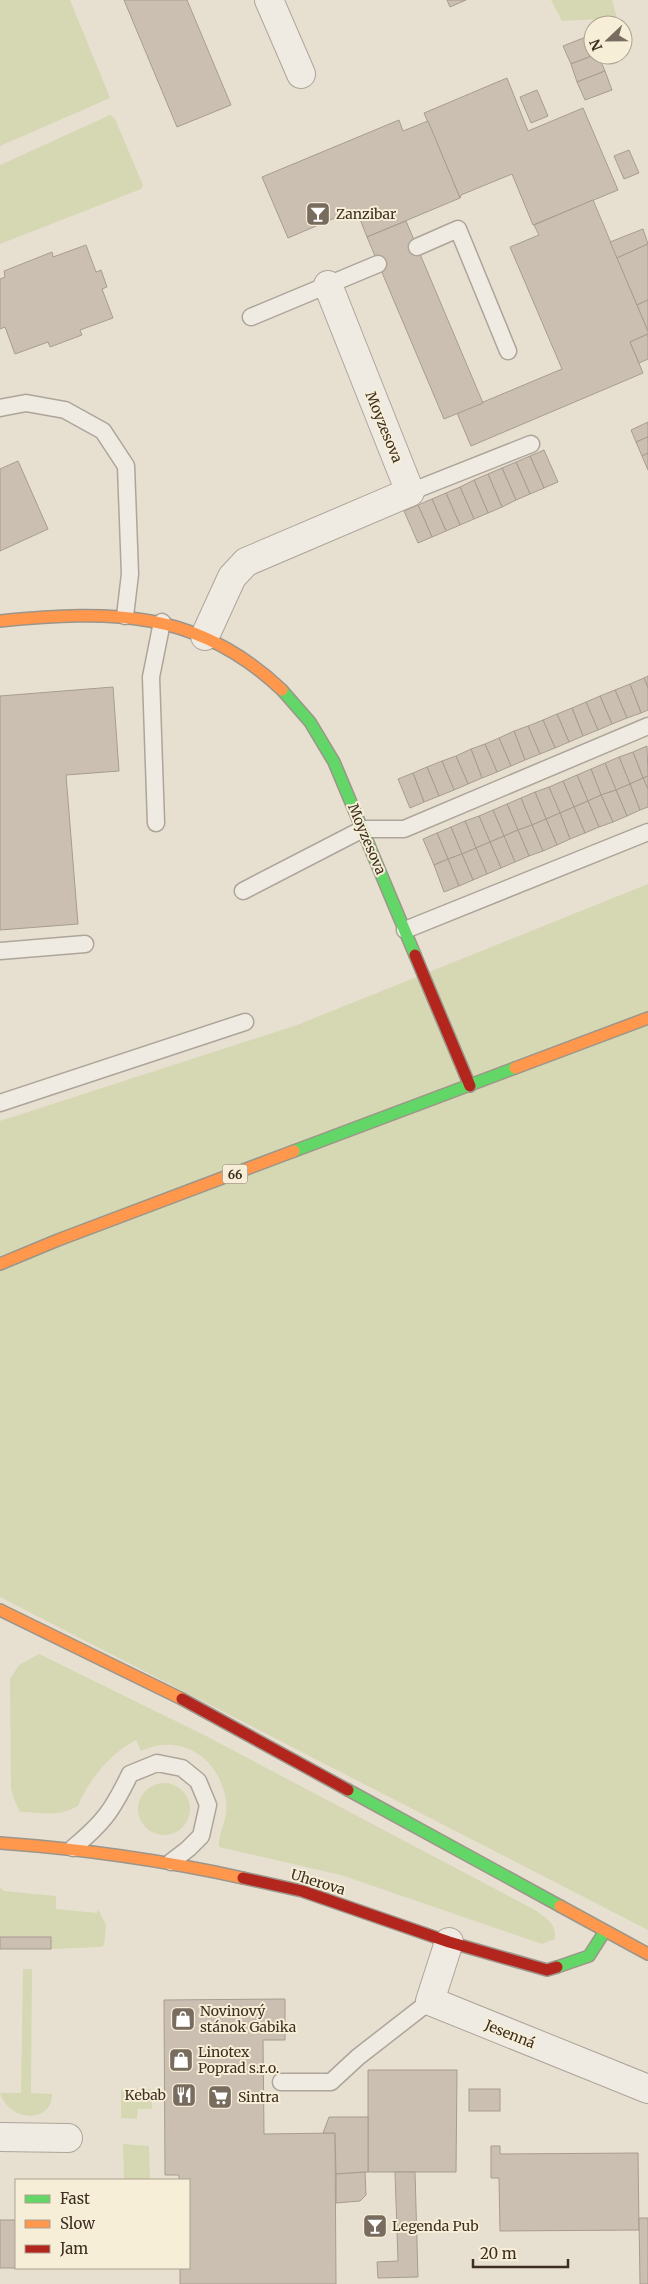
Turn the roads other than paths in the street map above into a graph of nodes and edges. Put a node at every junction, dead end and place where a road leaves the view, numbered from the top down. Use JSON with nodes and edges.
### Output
{"nodes":[{"id":1,"x":270,"y":0,"type":"edge"},
{"id":2,"x":301,"y":74,"type":"dead end"},
{"id":3,"x":417,"y":247,"type":"dead end"},
{"id":4,"x":378,"y":264,"type":"dead end"},
{"id":5,"x":328,"y":285,"type":"junction"},
{"id":6,"x":251,"y":317,"type":"dead end"},
{"id":7,"x":508,"y":352,"type":"dead end"},
{"id":8,"x":0,"y":408,"type":"edge"},
{"id":9,"x":531,"y":444,"type":"dead end"},
{"id":10,"x":410,"y":492,"type":"junction"},
{"id":11,"x":125,"y":616,"type":"junction"},
{"id":12,"x":0,"y":621,"type":"edge"},
{"id":13,"x":162,"y":622,"type":"junction"},
{"id":14,"x":204,"y":636,"type":"junction"},
{"id":15,"x":648,"y":726,"type":"edge"},
{"id":16,"x":156,"y":823,"type":"dead end"},
{"id":17,"x":363,"y":829,"type":"junction"},
{"id":18,"x":648,"y":832,"type":"edge"},
{"id":19,"x":243,"y":891,"type":"dead end"},
{"id":20,"x":405,"y":930,"type":"junction"},
{"id":21,"x":85,"y":944,"type":"dead end"},
{"id":22,"x":0,"y":951,"type":"edge"},
{"id":23,"x":648,"y":1018,"type":"edge"},
{"id":24,"x":245,"y":1022,"type":"dead end"},
{"id":25,"x":470,"y":1086,"type":"junction"},
{"id":26,"x":0,"y":1103,"type":"edge"},
{"id":27,"x":0,"y":1264,"type":"edge"},
{"id":28,"x":0,"y":1610,"type":"edge"},
{"id":29,"x":0,"y":1842,"type":"edge"},
{"id":30,"x":72,"y":1848,"type":"junction"},
{"id":31,"x":171,"y":1862,"type":"junction"},
{"id":32,"x":605,"y":1931,"type":"junction"},
{"id":33,"x":448,"y":1942,"type":"junction"},
{"id":34,"x":648,"y":1954,"type":"edge"},
{"id":35,"x":430,"y":2002,"type":"junction"},
{"id":36,"x":282,"y":2082,"type":"dead end"},
{"id":37,"x":648,"y":2089,"type":"edge"},
{"id":38,"x":0,"y":2137,"type":"edge"},
{"id":39,"x":68,"y":2138,"type":"dead end"}],
"edges":[{"from":1,"to":2,"type":"street"},
{"from":3,"to":7,"type":"lane"},
{"from":4,"to":5,"type":"lane"},
{"from":5,"to":6,"type":"lane"},
{"from":5,"to":10,"type":"street","name":"Moyzesova"},
{"from":8,"to":11,"type":"lane"},
{"from":9,"to":10,"type":"lane"},
{"from":10,"to":14,"type":"street"},
{"from":11,"to":12,"type":"street","name":"Moyzesova"},
{"from":11,"to":13,"type":"street","name":"Moyzesova"},
{"from":13,"to":14,"type":"street","name":"Moyzesova"},
{"from":13,"to":16,"type":"lane"},
{"from":14,"to":17,"type":"street","name":"Moyzesova"},
{"from":15,"to":17,"type":"lane"},
{"from":17,"to":19,"type":"lane"},
{"from":17,"to":20,"type":"street","name":"Moyzesova"},
{"from":18,"to":20,"type":"lane"},
{"from":20,"to":25,"type":"street","name":"Moyzesova"},
{"from":21,"to":22,"type":"lane"},
{"from":23,"to":25,"type":"street","number":"66"},
{"from":24,"to":26,"type":"lane"},
{"from":25,"to":27,"type":"street","number":"66"},
{"from":28,"to":32,"type":"street"},
{"from":29,"to":30,"type":"street","name":"Uherova"},
{"from":30,"to":31,"type":"street","name":"Uherova"},
{"from":30,"to":31,"type":"lane"},
{"from":31,"to":33,"type":"street","name":"Uherova"},
{"from":32,"to":33,"type":"street","name":"Uherova"},
{"from":32,"to":34,"type":"street"},
{"from":33,"to":35,"type":"street"},
{"from":35,"to":36,"type":"lane"},
{"from":35,"to":37,"type":"street","name":"Jesenná"},
{"from":38,"to":39,"type":"street"}]}
